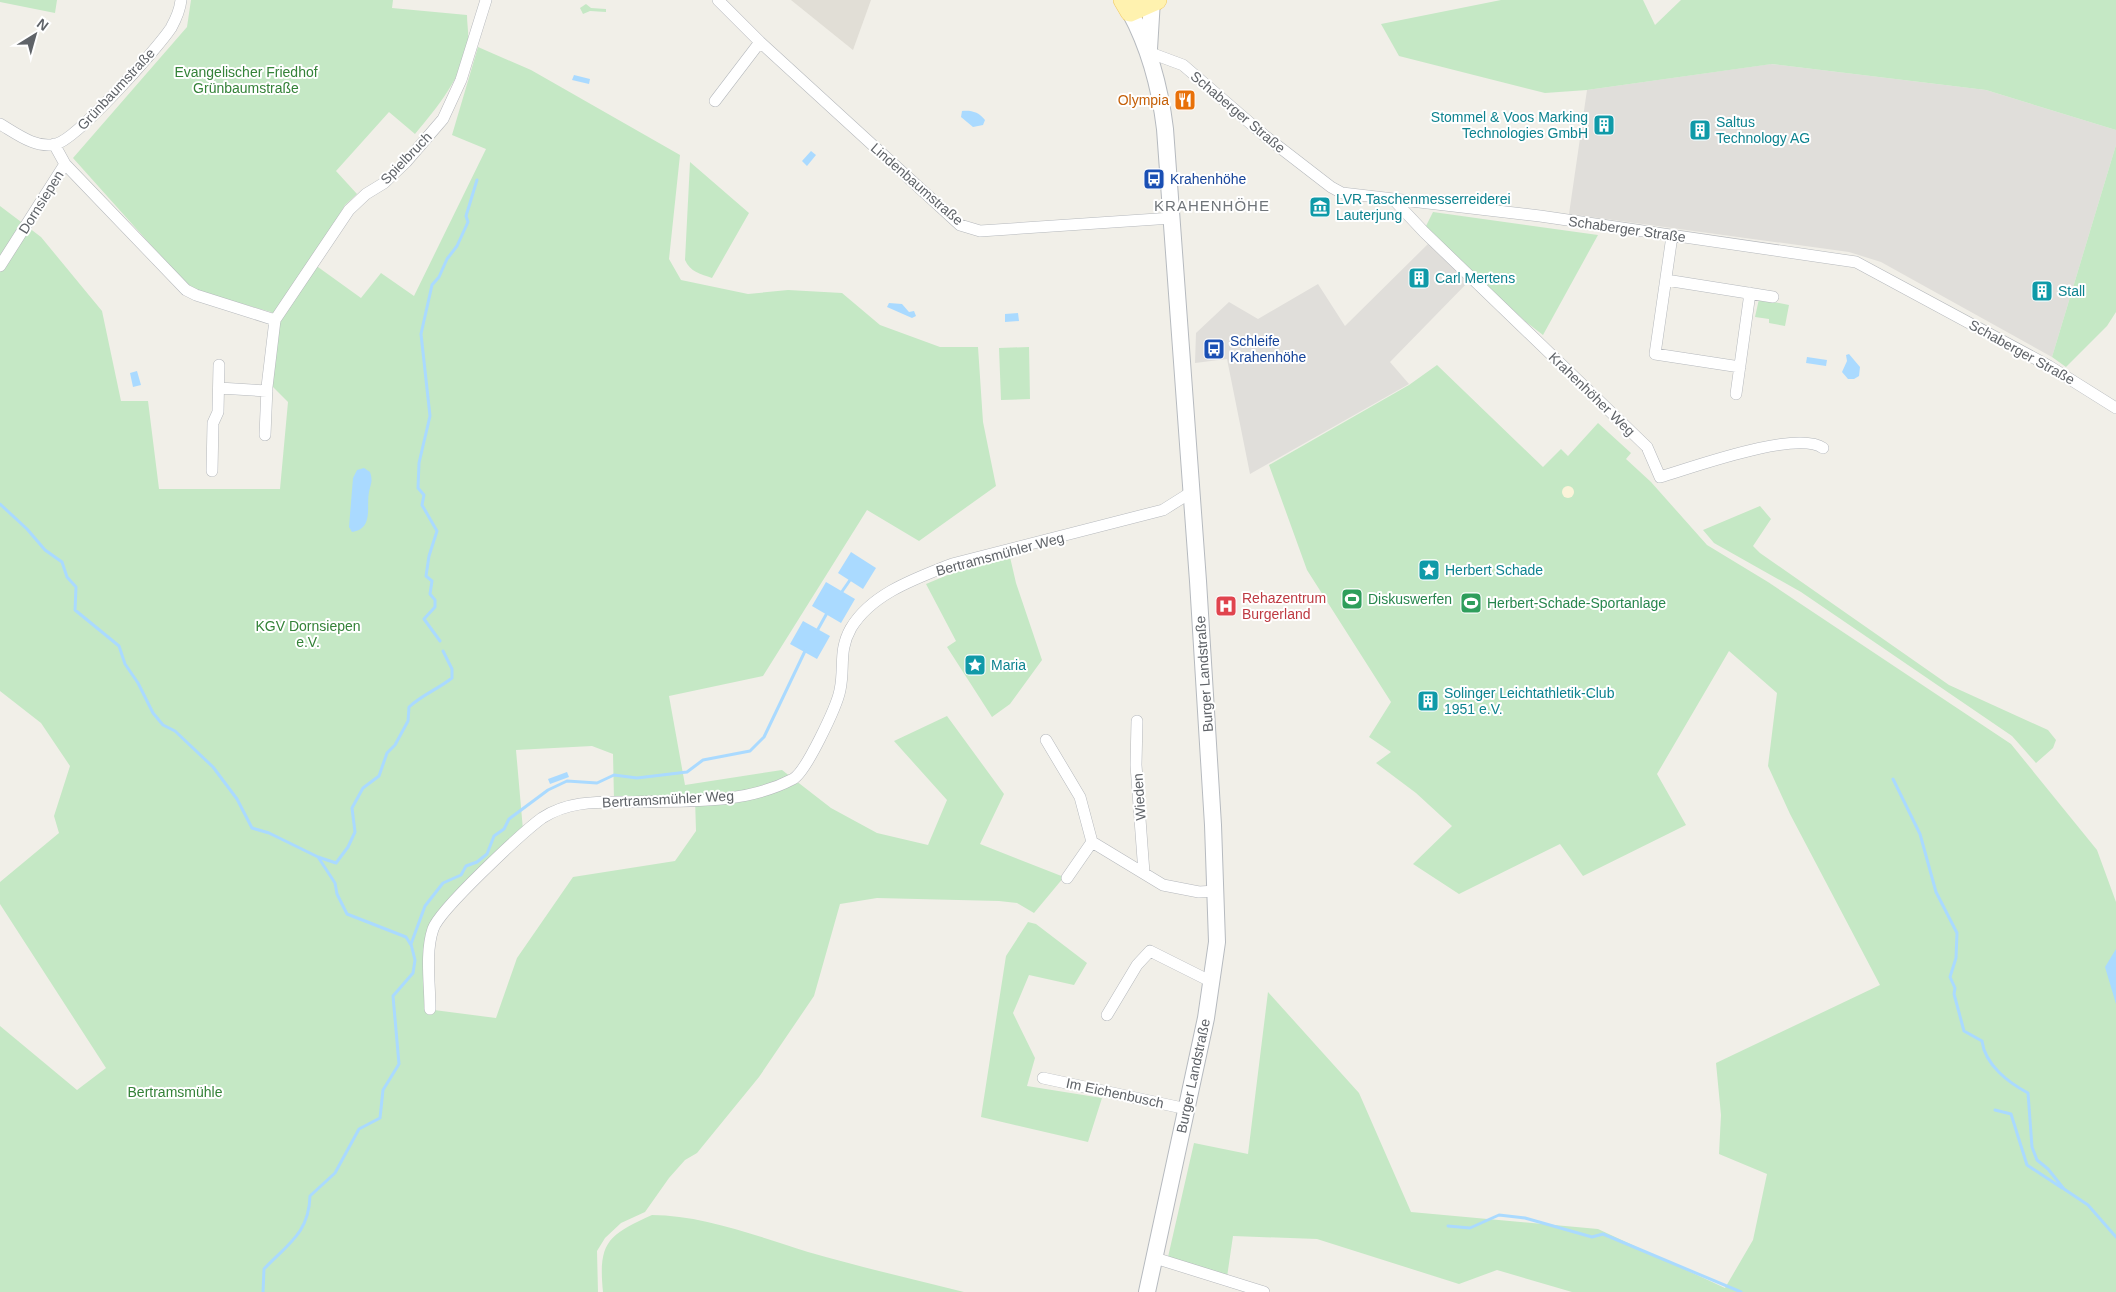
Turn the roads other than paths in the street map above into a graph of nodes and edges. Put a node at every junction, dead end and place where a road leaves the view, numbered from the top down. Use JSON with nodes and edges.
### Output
{"nodes":[{"id":1,"x":181,"y":0,"type":"edge"},
{"id":2,"x":486,"y":0,"type":"edge"},
{"id":3,"x":718,"y":0,"type":"edge"},
{"id":4,"x":1154,"y":1,"type":"edge"},
{"id":5,"x":1127,"y":6,"type":"edge"},
{"id":6,"x":760,"y":42,"type":"junction"},
{"id":7,"x":1148,"y":52,"type":"junction"},
{"id":8,"x":715,"y":101,"type":"dead end"},
{"id":9,"x":0,"y":124,"type":"edge"},
{"id":10,"x":54,"y":144,"type":"junction"},
{"id":11,"x":66,"y":164,"type":"junction"},
{"id":12,"x":1393,"y":199,"type":"junction"},
{"id":13,"x":1172,"y":218,"type":"junction"},
{"id":14,"x":1672,"y":236,"type":"junction"},
{"id":15,"x":0,"y":266,"type":"edge"},
{"id":16,"x":1666,"y":280,"type":"junction"},
{"id":17,"x":1750,"y":294,"type":"junction"},
{"id":18,"x":1772,"y":297,"type":"dead end"},
{"id":19,"x":275,"y":320,"type":"junction"},
{"id":20,"x":219,"y":365,"type":"dead end"},
{"id":21,"x":1740,"y":367,"type":"junction"},
{"id":22,"x":219,"y":388,"type":"junction"},
{"id":23,"x":267,"y":391,"type":"junction"},
{"id":24,"x":1736,"y":394,"type":"dead end"},
{"id":25,"x":2116,"y":408,"type":"edge"},
{"id":26,"x":266,"y":435,"type":"dead end"},
{"id":27,"x":1823,"y":448,"type":"dead end"},
{"id":28,"x":212,"y":471,"type":"dead end"},
{"id":29,"x":1190,"y":493,"type":"junction"},
{"id":30,"x":1137,"y":721,"type":"dead end"},
{"id":31,"x":1046,"y":740,"type":"dead end"},
{"id":32,"x":1092,"y":842,"type":"junction"},
{"id":33,"x":1144,"y":873,"type":"junction"},
{"id":34,"x":1066,"y":878,"type":"dead end"},
{"id":35,"x":1216,"y":891,"type":"junction"},
{"id":36,"x":1212,"y":982,"type":"junction"},
{"id":37,"x":430,"y":1009,"type":"dead end"},
{"id":38,"x":1107,"y":1015,"type":"dead end"},
{"id":39,"x":1043,"y":1078,"type":"dead end"},
{"id":40,"x":1187,"y":1109,"type":"junction"},
{"id":41,"x":1155,"y":1258,"type":"junction"},
{"id":42,"x":1250,"y":1290,"type":"edge"},
{"id":43,"x":1148,"y":1292,"type":"edge"},
{"id":44,"x":1264,"y":1292,"type":"edge"}],
"edges":[{"from":1,"to":10,"type":"street","name":"Grünbaumstraße"},
{"from":2,"to":19,"type":"street","name":"Spielbruch"},
{"from":3,"to":6,"type":"street","name":"Lindenbaumstraße"},
{"from":4,"to":5,"type":"main road"},
{"from":4,"to":7,"type":"main road","name":"Burger Landstraße"},
{"from":5,"to":7,"type":"main road","name":"Burger Landstraße"},
{"from":6,"to":8,"type":"street"},
{"from":6,"to":13,"type":"street","name":"Lindenbaumstraße"},
{"from":7,"to":12,"type":"street","name":"Schaberger Straße"},
{"from":7,"to":13,"type":"main road","name":"Burger Landstraße"},
{"from":9,"to":10,"type":"street"},
{"from":10,"to":11,"type":"street"},
{"from":11,"to":15,"type":"street","name":"Dornsiepen"},
{"from":11,"to":19,"type":"street"},
{"from":12,"to":14,"type":"street","name":"Schaberger Straße"},
{"from":12,"to":27,"type":"street","name":"Krahenhöher Weg"},
{"from":13,"to":29,"type":"main road","name":"Burger Landstraße"},
{"from":14,"to":16,"type":"street"},
{"from":14,"to":25,"type":"street","name":"Schaberger Straße"},
{"from":16,"to":17,"type":"street"},
{"from":16,"to":21,"type":"street"},
{"from":17,"to":18,"type":"street"},
{"from":17,"to":21,"type":"street"},
{"from":19,"to":23,"type":"street","name":"Spielbruch"},
{"from":20,"to":22,"type":"street"},
{"from":21,"to":24,"type":"street"},
{"from":22,"to":23,"type":"street"},
{"from":22,"to":28,"type":"street"},
{"from":23,"to":26,"type":"street","name":"Spielbruch"},
{"from":29,"to":35,"type":"main road","name":"Burger Landstraße"},
{"from":29,"to":37,"type":"street","name":"Bertramsmühler Weg"},
{"from":30,"to":33,"type":"street","name":"Wieden"},
{"from":31,"to":32,"type":"street"},
{"from":32,"to":33,"type":"street"},
{"from":32,"to":34,"type":"street"},
{"from":33,"to":35,"type":"street"},
{"from":35,"to":36,"type":"main road","name":"Burger Landstraße"},
{"from":36,"to":38,"type":"street"},
{"from":36,"to":40,"type":"main road","name":"Burger Landstraße"},
{"from":39,"to":40,"type":"street","name":"Im Eichenbusch"},
{"from":40,"to":41,"type":"main road","name":"Burger Landstraße"},
{"from":41,"to":42,"type":"street"},
{"from":41,"to":43,"type":"main road","name":"Burger Landstraße"},
{"from":42,"to":44,"type":"street"}]}
